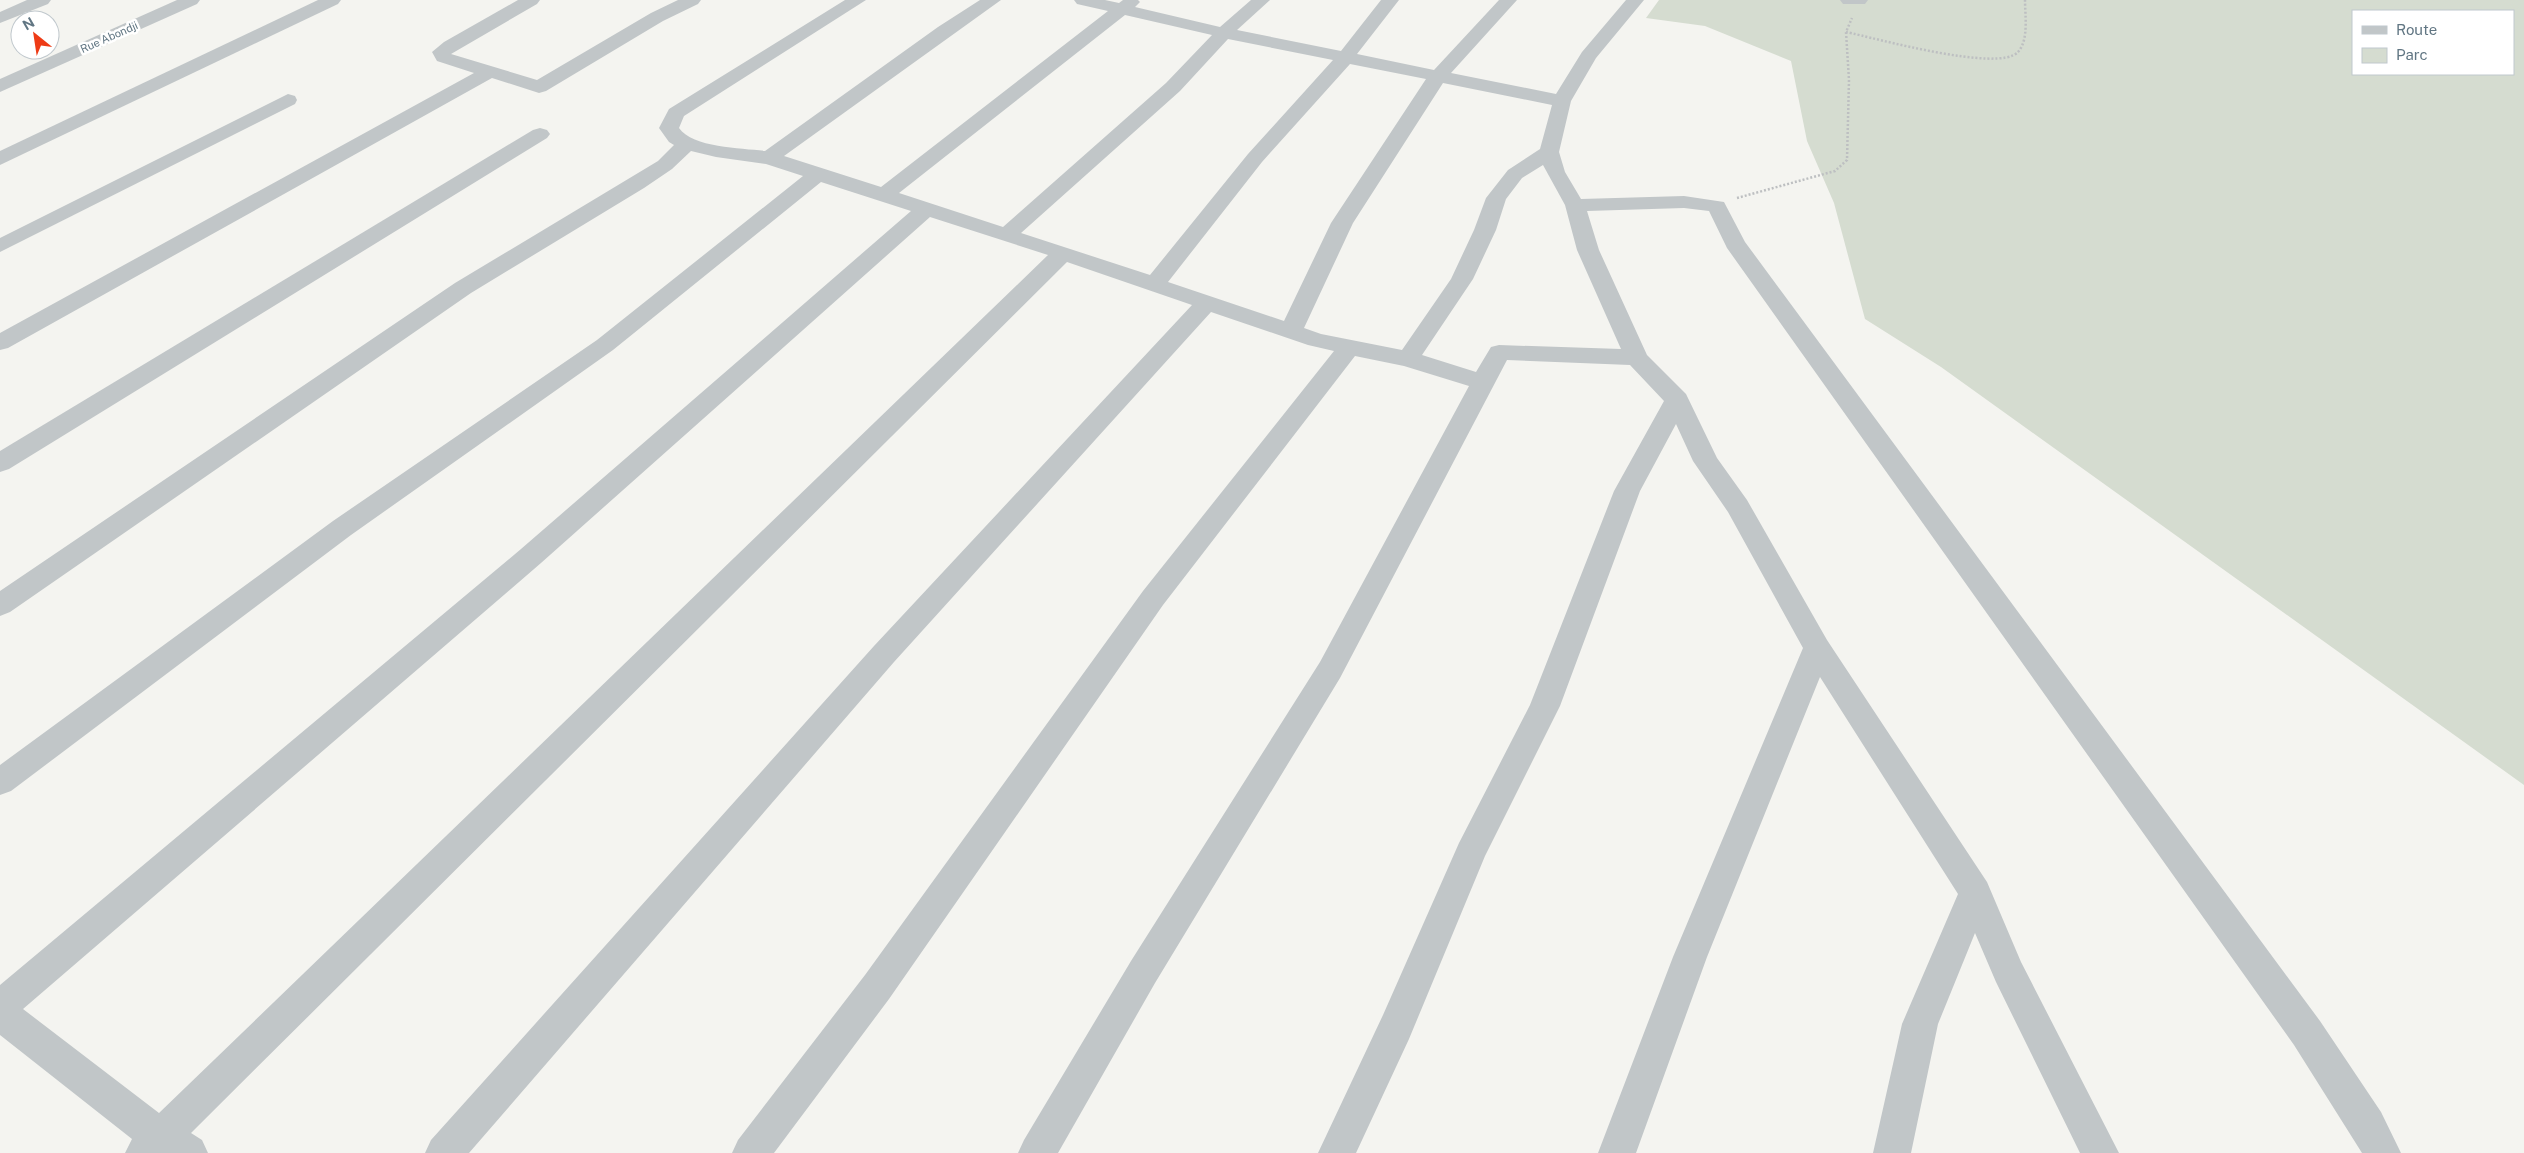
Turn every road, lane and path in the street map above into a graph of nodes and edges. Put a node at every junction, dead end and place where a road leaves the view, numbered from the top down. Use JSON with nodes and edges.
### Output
{"nodes":[{"id":1,"x":42,"y":0,"type":"edge"},
{"id":2,"x":191,"y":0,"type":"edge"},
{"id":3,"x":332,"y":0,"type":"edge"},
{"id":4,"x":531,"y":0,"type":"edge"},
{"id":5,"x":692,"y":0,"type":"edge"},
{"id":6,"x":857,"y":0,"type":"edge"},
{"id":7,"x":992,"y":0,"type":"edge"},
{"id":8,"x":1083,"y":0,"type":"edge"},
{"id":9,"x":1261,"y":0,"type":"edge"},
{"id":10,"x":1390,"y":0,"type":"edge"},
{"id":11,"x":1508,"y":0,"type":"edge"},
{"id":12,"x":1636,"y":0,"type":"edge"},
{"id":13,"x":1856,"y":0,"type":"edge"},
{"id":14,"x":2025,"y":0,"type":"edge"},
{"id":15,"x":1129,"y":5,"type":"edge"},
{"id":16,"x":0,"y":18,"type":"edge"},
{"id":17,"x":1846,"y":32,"type":"junction"},
{"id":18,"x":1224,"y":34,"type":"junction"},
{"id":19,"x":1346,"y":57,"type":"junction"},
{"id":20,"x":490,"y":72,"type":"junction"},
{"id":21,"x":1438,"y":76,"type":"junction"},
{"id":22,"x":0,"y":86,"type":"edge"},
{"id":23,"x":288,"y":100,"type":"dead end"},
{"id":24,"x":1562,"y":101,"type":"junction"},
{"id":25,"x":540,"y":134,"type":"dead end"},
{"id":26,"x":687,"y":144,"type":"junction"},
{"id":27,"x":1549,"y":152,"type":"junction"},
{"id":28,"x":769,"y":158,"type":"junction"},
{"id":29,"x":0,"y":159,"type":"edge"},
{"id":30,"x":816,"y":175,"type":"junction"},
{"id":31,"x":884,"y":196,"type":"junction"},
{"id":32,"x":1574,"y":205,"type":"junction"},
{"id":33,"x":1717,"y":206,"type":"junction"},
{"id":34,"x":926,"y":209,"type":"junction"},
{"id":35,"x":1006,"y":235,"type":"junction"},
{"id":36,"x":0,"y":246,"type":"edge"},
{"id":37,"x":1063,"y":253,"type":"junction"},
{"id":38,"x":1154,"y":285,"type":"junction"},
{"id":39,"x":1206,"y":302,"type":"junction"},
{"id":40,"x":1291,"y":330,"type":"junction"},
{"id":41,"x":0,"y":343,"type":"edge"},
{"id":42,"x":1349,"y":348,"type":"junction"},
{"id":43,"x":1637,"y":358,"type":"junction"},
{"id":44,"x":1408,"y":359,"type":"junction"},
{"id":45,"x":1482,"y":382,"type":"junction"},
{"id":46,"x":1677,"y":400,"type":"junction"},
{"id":47,"x":0,"y":463,"type":"edge"},
{"id":48,"x":0,"y":605,"type":"edge"},
{"id":49,"x":1817,"y":648,"type":"junction"},
{"id":50,"x":0,"y":782,"type":"edge"},
{"id":51,"x":1975,"y":892,"type":"junction"},
{"id":52,"x":0,"y":1007,"type":"edge"},
{"id":53,"x":0,"y":1013,"type":"edge"},
{"id":54,"x":165,"y":1148,"type":"edge"},
{"id":55,"x":444,"y":1153,"type":"edge"},
{"id":56,"x":751,"y":1153,"type":"edge"},
{"id":57,"x":1037,"y":1153,"type":"edge"},
{"id":58,"x":1337,"y":1153,"type":"edge"},
{"id":59,"x":1617,"y":1153,"type":"edge"},
{"id":60,"x":1892,"y":1153,"type":"edge"},
{"id":61,"x":2100,"y":1153,"type":"edge"},
{"id":62,"x":2382,"y":1153,"type":"edge"}],
"edges":[{"from":1,"to":16,"type":"street"},
{"from":2,"to":22,"type":"street","name":"Rue Abondji"},
{"from":3,"to":29,"type":"street"},
{"from":4,"to":20,"type":"street"},
{"from":5,"to":20,"type":"street"},
{"from":6,"to":26,"type":"street"},
{"from":7,"to":28,"type":"street"},
{"from":8,"to":15,"type":"street"},
{"from":9,"to":18,"type":"street"},
{"from":10,"to":19,"type":"street"},
{"from":11,"to":21,"type":"street"},
{"from":12,"to":24,"type":"street"},
{"from":13,"to":17,"type":"path"},
{"from":14,"to":17,"type":"path"},
{"from":15,"to":18,"type":"street"},
{"from":15,"to":31,"type":"street"},
{"from":17,"to":33,"type":"path"},
{"from":18,"to":19,"type":"street"},
{"from":18,"to":35,"type":"street"},
{"from":19,"to":21,"type":"street"},
{"from":19,"to":38,"type":"street"},
{"from":20,"to":41,"type":"street"},
{"from":21,"to":24,"type":"street"},
{"from":21,"to":40,"type":"street"},
{"from":23,"to":36,"type":"street"},
{"from":24,"to":27,"type":"street"},
{"from":25,"to":47,"type":"street"},
{"from":26,"to":28,"type":"street"},
{"from":26,"to":48,"type":"street"},
{"from":27,"to":32,"type":"street"},
{"from":27,"to":44,"type":"street"},
{"from":28,"to":30,"type":"street"},
{"from":30,"to":31,"type":"street"},
{"from":30,"to":50,"type":"street"},
{"from":31,"to":34,"type":"street"},
{"from":32,"to":33,"type":"street"},
{"from":32,"to":43,"type":"street"},
{"from":33,"to":62,"type":"street"},
{"from":34,"to":35,"type":"street"},
{"from":34,"to":52,"type":"street"},
{"from":35,"to":37,"type":"street"},
{"from":37,"to":38,"type":"street"},
{"from":37,"to":54,"type":"street"},
{"from":38,"to":39,"type":"street"},
{"from":39,"to":40,"type":"street"},
{"from":39,"to":55,"type":"street"},
{"from":40,"to":42,"type":"street"},
{"from":42,"to":44,"type":"street"},
{"from":42,"to":56,"type":"street"},
{"from":43,"to":45,"type":"street"},
{"from":43,"to":46,"type":"street"},
{"from":44,"to":45,"type":"street"},
{"from":45,"to":57,"type":"street"},
{"from":46,"to":49,"type":"street"},
{"from":46,"to":58,"type":"street"},
{"from":49,"to":51,"type":"street"},
{"from":49,"to":59,"type":"street"},
{"from":51,"to":60,"type":"street"},
{"from":51,"to":61,"type":"street"},
{"from":53,"to":54,"type":"street"}]}
